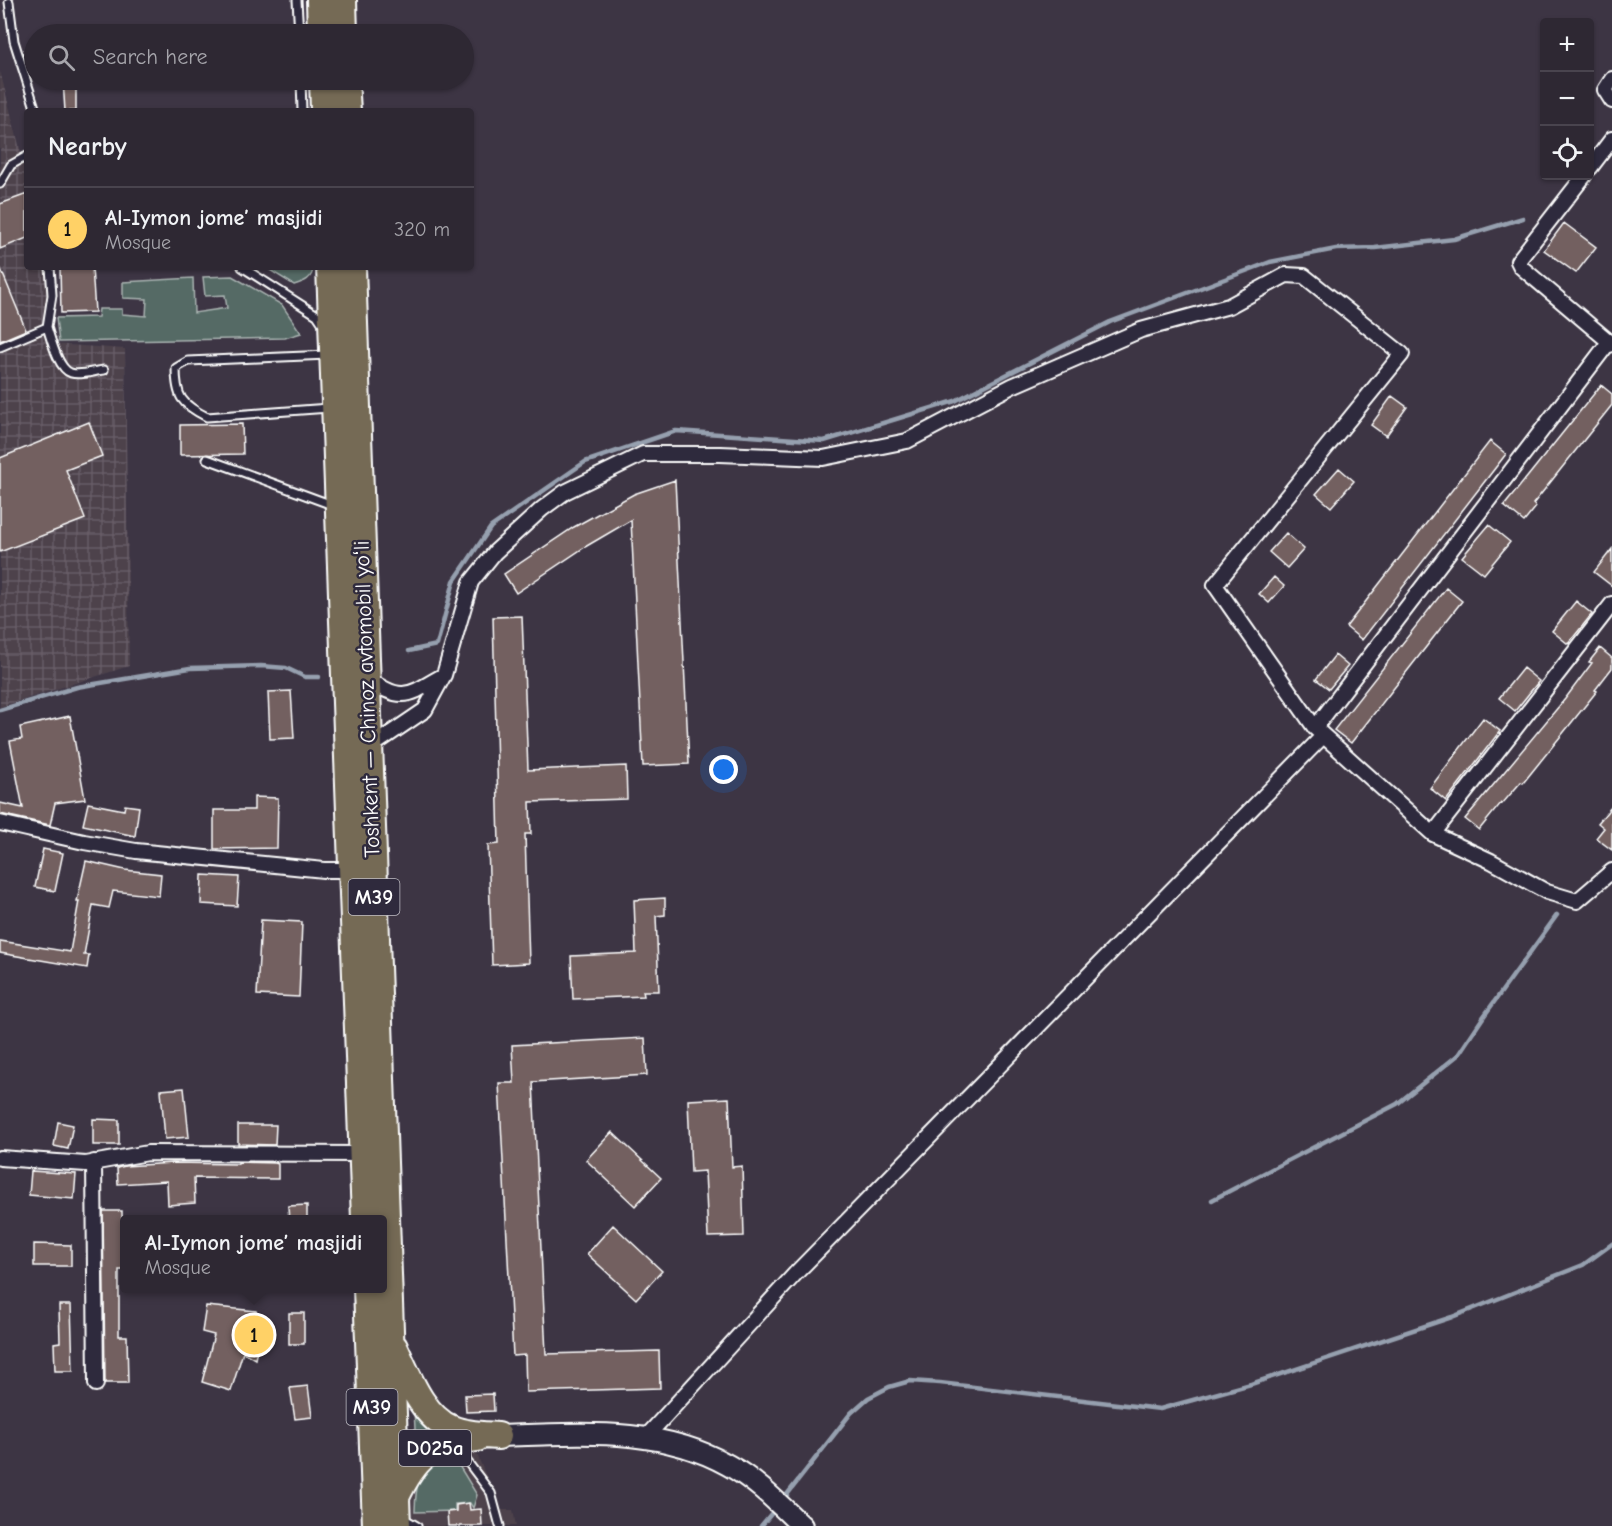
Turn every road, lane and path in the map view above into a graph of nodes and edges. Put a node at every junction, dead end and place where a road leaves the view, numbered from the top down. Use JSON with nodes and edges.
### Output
{"nodes":[{"id":1,"x":297,"y":0,"type":"edge"},
{"id":2,"x":320,"y":0,"type":"edge"},
{"id":3,"x":343,"y":0,"type":"edge"},
{"id":4,"x":11,"y":1,"type":"edge"},
{"id":5,"x":0,"y":6,"type":"edge"},
{"id":6,"x":298,"y":24,"type":"edge"},
{"id":7,"x":321,"y":24,"type":"edge"},
{"id":8,"x":344,"y":24,"type":"edge"},
{"id":9,"x":24,"y":73,"type":"edge"},
{"id":10,"x":1612,"y":80,"type":"edge"},
{"id":11,"x":29,"y":90,"type":"edge"},
{"id":12,"x":301,"y":90,"type":"edge"},
{"id":13,"x":323,"y":90,"type":"edge"},
{"id":14,"x":346,"y":90,"type":"edge"},
{"id":15,"x":1612,"y":101,"type":"edge"},
{"id":16,"x":35,"y":108,"type":"edge"},
{"id":17,"x":302,"y":108,"type":"edge"},
{"id":18,"x":324,"y":108,"type":"edge"},
{"id":19,"x":347,"y":108,"type":"edge"},
{"id":20,"x":1612,"y":140,"type":"edge"},
{"id":21,"x":24,"y":158,"type":"edge"},
{"id":22,"x":1594,"y":163,"type":"edge"},
{"id":23,"x":1581,"y":180,"type":"edge"},
{"id":24,"x":0,"y":184,"type":"edge"},
{"id":25,"x":50,"y":270,"type":"edge"},
{"id":26,"x":247,"y":270,"type":"edge"},
{"id":27,"x":330,"y":270,"type":"edge"},
{"id":28,"x":352,"y":270,"type":"edge"},
{"id":29,"x":47,"y":327,"type":"junction"},
{"id":30,"x":1612,"y":344,"type":"edge"},
{"id":31,"x":332,"y":346,"type":"junction"},
{"id":32,"x":0,"y":347,"type":"edge"},
{"id":33,"x":104,"y":370,"type":"dead end"},
{"id":34,"x":335,"y":407,"type":"junction"},
{"id":35,"x":207,"y":459,"type":"dead end"},
{"id":36,"x":338,"y":507,"type":"junction"},
{"id":37,"x":1612,"y":604,"type":"edge"},
{"id":38,"x":444,"y":675,"type":"junction"},
{"id":39,"x":367,"y":678,"type":"junction"},
{"id":40,"x":1319,"y":732,"type":"junction"},
{"id":41,"x":369,"y":748,"type":"junction"},
{"id":42,"x":0,"y":823,"type":"edge"},
{"id":43,"x":1432,"y":834,"type":"junction"},
{"id":44,"x":352,"y":870,"type":"junction"},
{"id":45,"x":1612,"y":871,"type":"edge"},
{"id":46,"x":371,"y":1102,"type":"junction"},
{"id":47,"x":362,"y":1154,"type":"junction"},
{"id":48,"x":0,"y":1158,"type":"edge"},
{"id":49,"x":94,"y":1162,"type":"junction"},
{"id":50,"x":365,"y":1215,"type":"edge"},
{"id":51,"x":380,"y":1215,"type":"edge"},
{"id":52,"x":368,"y":1293,"type":"edge"},
{"id":53,"x":386,"y":1293,"type":"edge"},
{"id":54,"x":390,"y":1339,"type":"junction"},
{"id":55,"x":96,"y":1384,"type":"dead end"},
{"id":56,"x":437,"y":1421,"type":"junction"},
{"id":57,"x":498,"y":1436,"type":"junction"},
{"id":58,"x":646,"y":1437,"type":"junction"},
{"id":59,"x":453,"y":1443,"type":"junction"},
{"id":60,"x":396,"y":1518,"type":"edge"},
{"id":61,"x":500,"y":1526,"type":"edge"},
{"id":62,"x":802,"y":1526,"type":"edge"}],
"edges":[{"from":1,"to":6,"type":"lane"},
{"from":2,"to":7,"type":"highway"},
{"from":3,"to":8,"type":"highway"},
{"from":4,"to":5,"type":"lane"},
{"from":4,"to":9,"type":"lane"},
{"from":10,"to":15,"type":"street"},
{"from":11,"to":16,"type":"lane"},
{"from":12,"to":17,"type":"lane"},
{"from":13,"to":18,"type":"highway"},
{"from":14,"to":19,"type":"highway"},
{"from":20,"to":22,"type":"street"},
{"from":21,"to":24,"type":"lane"},
{"from":23,"to":30,"type":"street"},
{"from":25,"to":29,"type":"lane"},
{"from":26,"to":31,"type":"lane"},
{"from":27,"to":31,"type":"highway","name":"Toshkent — Chinoz avtomobil yoʻli","number":"M39"},
{"from":28,"to":39,"type":"highway","name":"Toshkent — Chinoz avtomobil yoʻli","number":"M39"},
{"from":29,"to":32,"type":"lane"},
{"from":29,"to":33,"type":"lane"},
{"from":30,"to":40,"type":"street"},
{"from":31,"to":34,"type":"highway","name":"Toshkent — Chinoz avtomobil yoʻli","number":"M39"},
{"from":31,"to":34,"type":"lane"},
{"from":34,"to":36,"type":"highway","name":"Toshkent — Chinoz avtomobil yoʻli","number":"M39"},
{"from":35,"to":36,"type":"lane"},
{"from":36,"to":44,"type":"highway","name":"Toshkent — Chinoz avtomobil yoʻli","number":"M39"},
{"from":37,"to":43,"type":"street"},
{"from":38,"to":39,"type":"street"},
{"from":38,"to":40,"type":"street"},
{"from":38,"to":41,"type":"street"},
{"from":39,"to":41,"type":"highway","name":"Toshkent — Chinoz avtomobil yoʻli","number":"M39"},
{"from":40,"to":43,"type":"street"},
{"from":40,"to":58,"type":"street"},
{"from":41,"to":46,"type":"highway","name":"Toshkent — Chinoz avtomobil yoʻli","number":"M39"},
{"from":42,"to":44,"type":"street"},
{"from":43,"to":45,"type":"street"},
{"from":44,"to":46,"type":"highway","name":"Toshkent — Chinoz avtomobil yoʻli","number":"M39"},
{"from":46,"to":47,"type":"highway","name":"Toshkent — Chinoz avtomobil yoʻli","number":"M39"},
{"from":46,"to":51,"type":"highway","name":"Toshkent — Chinoz avtomobil yoʻli","number":"M39"},
{"from":47,"to":49,"type":"street"},
{"from":47,"to":50,"type":"highway","name":"Toshkent — Chinoz avtomobil yoʻli","number":"M39"},
{"from":48,"to":49,"type":"street"},
{"from":49,"to":55,"type":"street"},
{"from":52,"to":60,"type":"highway","number":"M39"},
{"from":53,"to":54,"type":"highway","name":"Toshkent — Chinoz avtomobil yoʻli","number":"M39"},
{"from":54,"to":56,"type":"highway","number":"D025a"},
{"from":54,"to":60,"type":"highway","name":"Toshkent — Chinoz avtomobil yoʻli","number":"M39"},
{"from":56,"to":57,"type":"highway","number":"D025a"},
{"from":56,"to":59,"type":"lane"},
{"from":57,"to":58,"type":"main road","number":"D025a"},
{"from":57,"to":59,"type":"highway","number":"D025a"},
{"from":58,"to":62,"type":"main road","number":"D025a"},
{"from":59,"to":60,"type":"highway","number":"D025a"},
{"from":59,"to":61,"type":"lane"}]}
